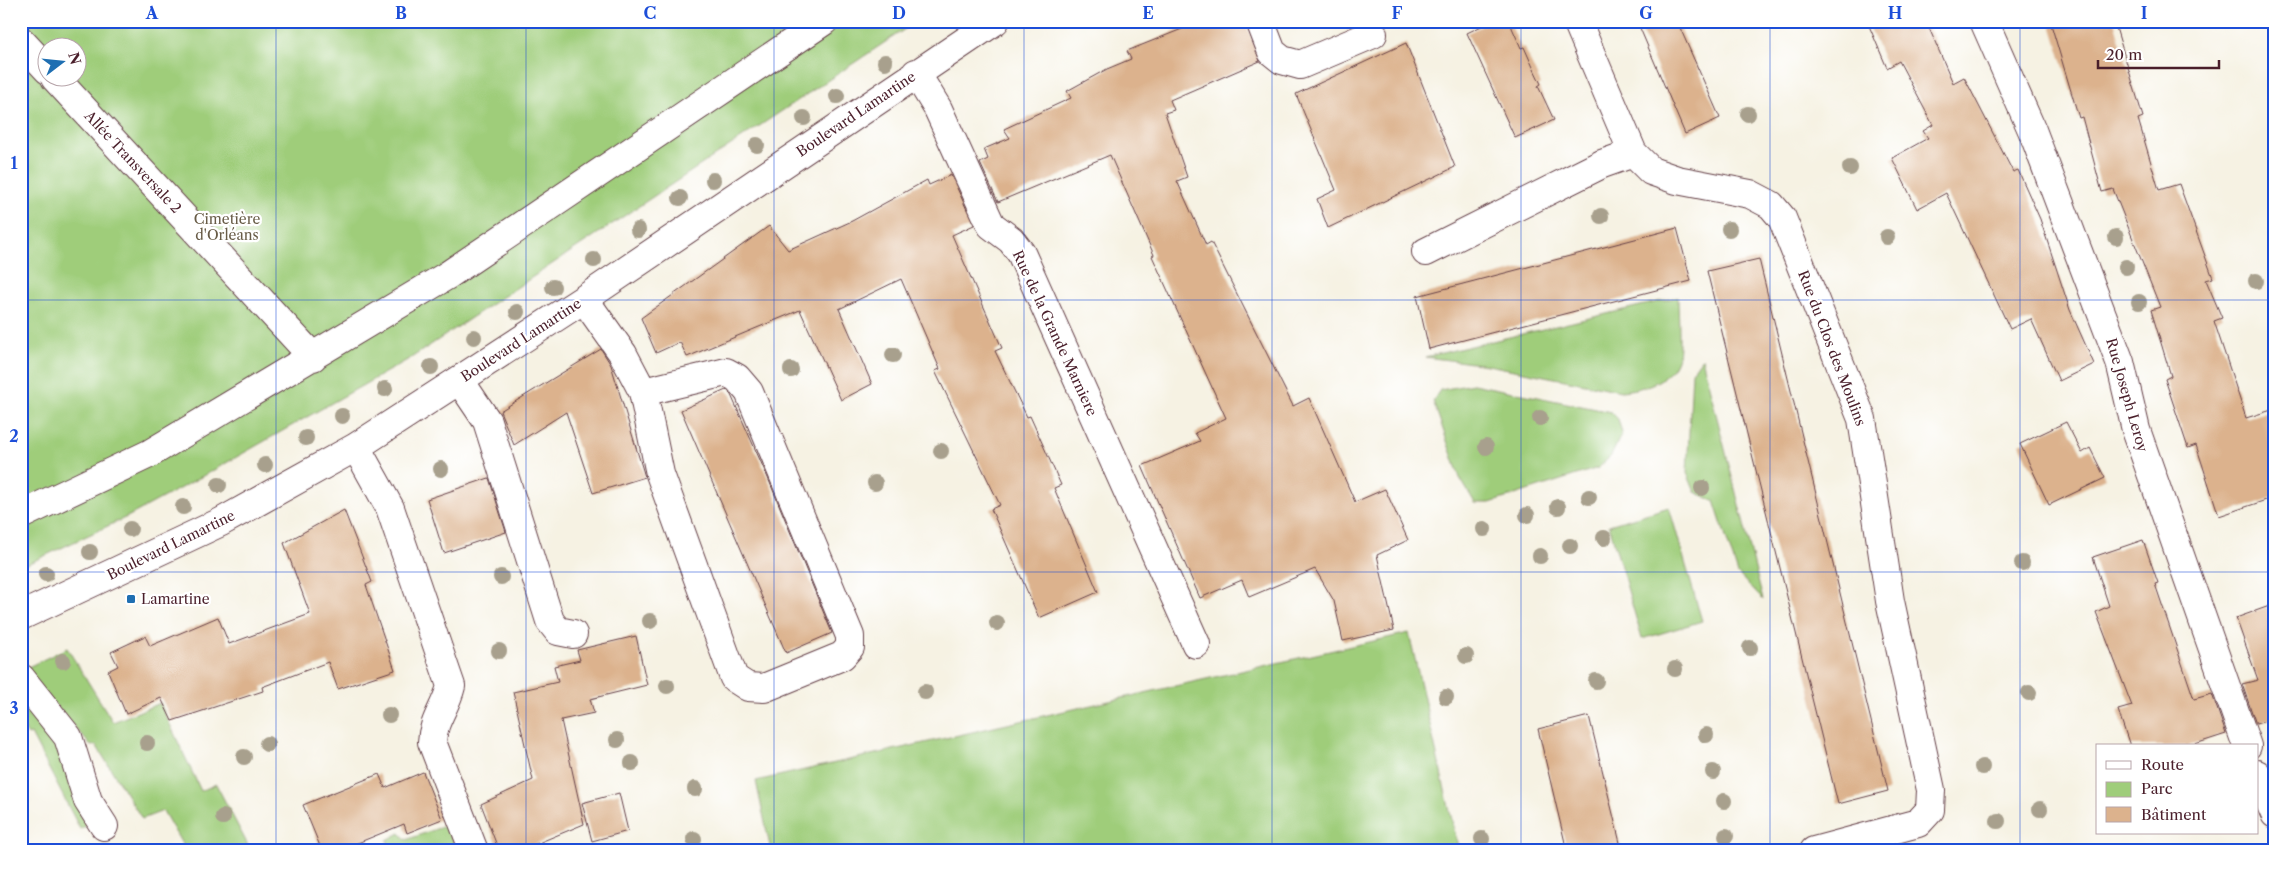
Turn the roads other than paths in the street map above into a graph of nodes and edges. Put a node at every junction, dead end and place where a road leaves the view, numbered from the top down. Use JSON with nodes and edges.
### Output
{"nodes":[{"id":1,"x":824,"y":21,"type":"edge"},
{"id":2,"x":980,"y":21,"type":"edge"},
{"id":3,"x":994,"y":21,"type":"edge"},
{"id":4,"x":1260,"y":21,"type":"edge"},
{"id":5,"x":1577,"y":21,"type":"edge"},
{"id":6,"x":1984,"y":21,"type":"edge"},
{"id":7,"x":1374,"y":34,"type":"dead end"},
{"id":8,"x":21,"y":41,"type":"edge"},
{"id":9,"x":38,"y":59,"type":"edge"},
{"id":10,"x":916,"y":73,"type":"junction"},
{"id":11,"x":64,"y":88,"type":"edge"},
{"id":12,"x":1633,"y":153,"type":"junction"},
{"id":13,"x":1426,"y":252,"type":"dead end"},
{"id":14,"x":584,"y":299,"type":"junction"},
{"id":15,"x":313,"y":357,"type":"junction"},
{"id":16,"x":460,"y":381,"type":"junction"},
{"id":17,"x":643,"y":392,"type":"junction"},
{"id":18,"x":356,"y":447,"type":"junction"},
{"id":19,"x":21,"y":514,"type":"edge"},
{"id":20,"x":21,"y":608,"type":"edge"},
{"id":21,"x":21,"y":616,"type":"edge"},
{"id":22,"x":573,"y":634,"type":"dead end"},
{"id":23,"x":1196,"y":644,"type":"dead end"},
{"id":24,"x":21,"y":678,"type":"edge"},
{"id":25,"x":2246,"y":744,"type":"edge"},
{"id":26,"x":2258,"y":776,"type":"edge"},
{"id":27,"x":2274,"y":812,"type":"edge"},
{"id":28,"x":104,"y":826,"type":"dead end"},
{"id":29,"x":474,"y":851,"type":"edge"},
{"id":30,"x":1814,"y":851,"type":"edge"}],
"edges":[{"from":1,"to":15,"type":"street"},
{"from":2,"to":20,"type":"street"},
{"from":3,"to":10,"type":"street","name":"Boulevard Lamartine"},
{"from":4,"to":7,"type":"street"},
{"from":5,"to":12,"type":"street","name":"Rue du Clos des Moulins"},
{"from":6,"to":25,"type":"street","name":"Rue Joseph Leroy"},
{"from":8,"to":9,"type":"street"},
{"from":10,"to":14,"type":"street","name":"Boulevard Lamartine"},
{"from":10,"to":23,"type":"street","name":"Rue de la Grande Marniere"},
{"from":11,"to":15,"type":"street","name":"Allée Transversale 2"},
{"from":12,"to":13,"type":"street"},
{"from":12,"to":30,"type":"street","name":"Rue du Clos des Moulins"},
{"from":14,"to":16,"type":"street","name":"Boulevard Lamartine"},
{"from":14,"to":17,"type":"street"},
{"from":15,"to":19,"type":"street"},
{"from":16,"to":18,"type":"street","name":"Boulevard Lamartine"},
{"from":16,"to":22,"type":"street"},
{"from":17,"to":17,"type":"street"},
{"from":18,"to":21,"type":"street","name":"Boulevard Lamartine"},
{"from":18,"to":29,"type":"street"},
{"from":24,"to":28,"type":"street"},
{"from":26,"to":27,"type":"street"}]}
